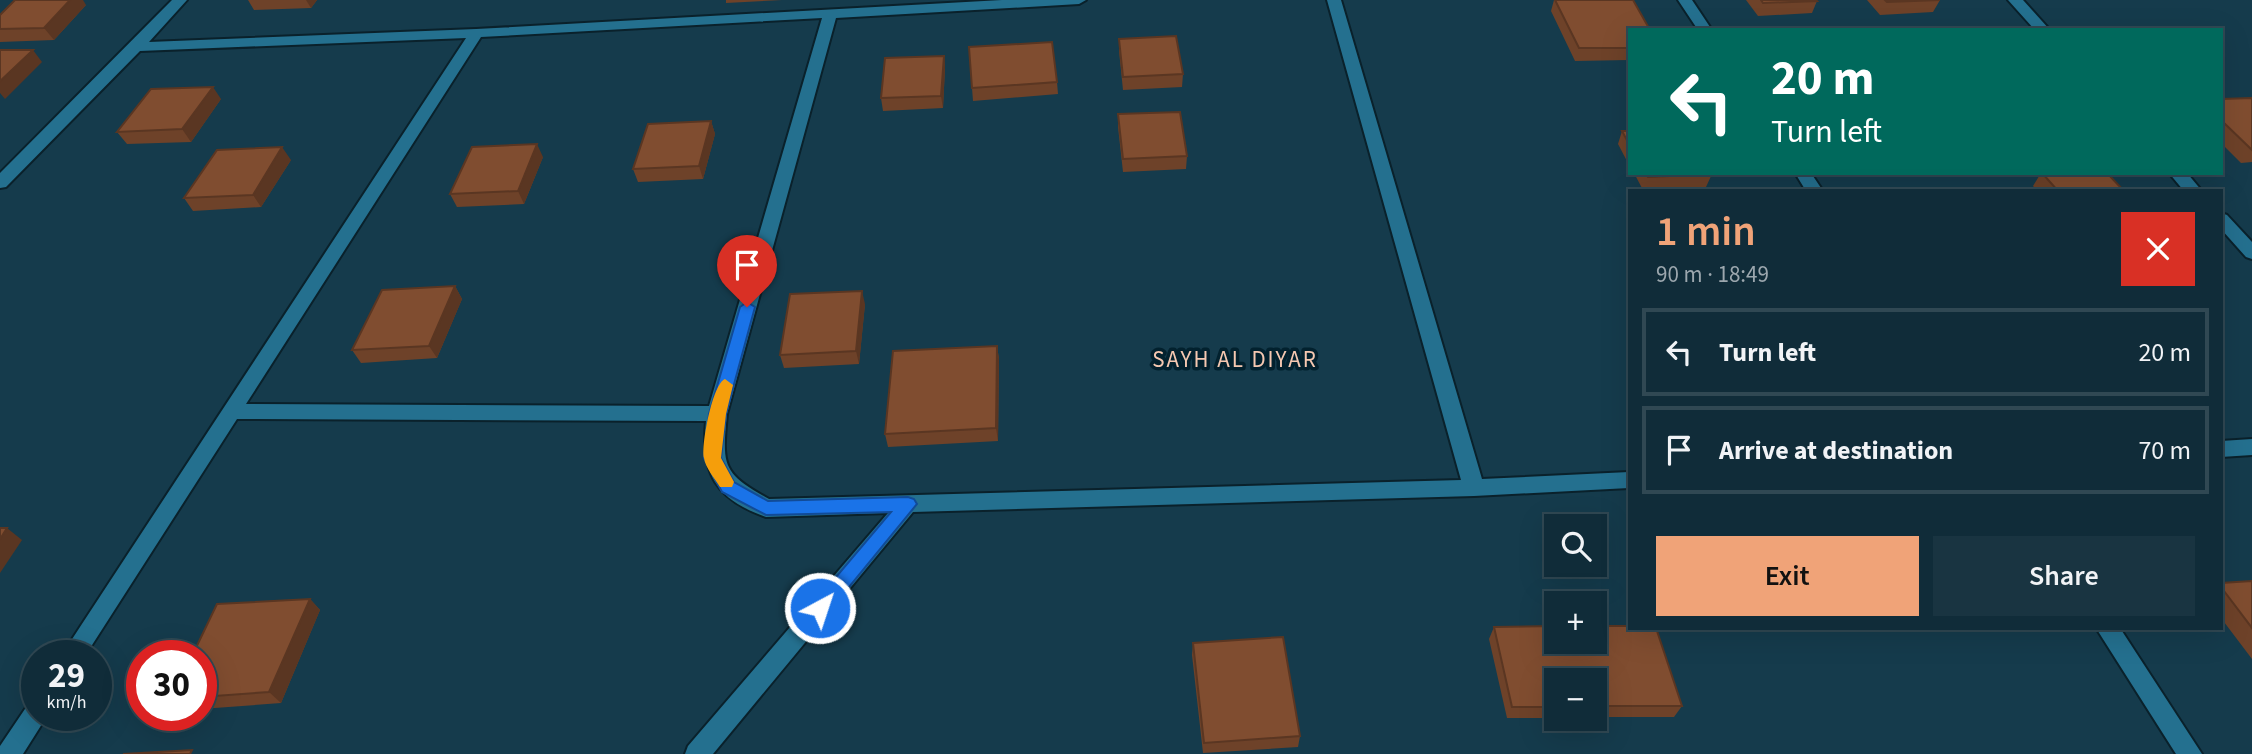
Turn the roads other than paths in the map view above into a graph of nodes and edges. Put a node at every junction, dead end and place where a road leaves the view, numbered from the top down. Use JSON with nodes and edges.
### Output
{"nodes":[{"id":1,"x":180,"y":0,"type":"edge"},
{"id":2,"x":1079,"y":0,"type":"edge"},
{"id":3,"x":1334,"y":0,"type":"edge"},
{"id":4,"x":1685,"y":0,"type":"edge"},
{"id":5,"x":2015,"y":0,"type":"edge"},
{"id":6,"x":830,"y":14,"type":"junction"},
{"id":7,"x":1704,"y":28,"type":"edge"},
{"id":8,"x":2041,"y":28,"type":"edge"},
{"id":9,"x":476,"y":33,"type":"junction"},
{"id":10,"x":136,"y":47,"type":"junction"},
{"id":11,"x":2180,"y":175,"type":"edge"},
{"id":12,"x":0,"y":183,"type":"edge"},
{"id":13,"x":2192,"y":189,"type":"edge"},
{"id":14,"x":2223,"y":221,"type":"edge"},
{"id":15,"x":2252,"y":253,"type":"edge"},
{"id":16,"x":231,"y":411,"type":"junction"},
{"id":17,"x":718,"y":414,"type":"junction"},
{"id":18,"x":2252,"y":447,"type":"edge"},
{"id":19,"x":2223,"y":449,"type":"edge"},
{"id":20,"x":1628,"y":480,"type":"edge"},
{"id":21,"x":1474,"y":488,"type":"junction"},
{"id":22,"x":908,"y":504,"type":"junction"},
{"id":23,"x":2108,"y":630,"type":"edge"},
{"id":24,"x":82,"y":640,"type":"edge"},
{"id":25,"x":24,"y":731,"type":"edge"},
{"id":26,"x":9,"y":754,"type":"edge"},
{"id":27,"x":697,"y":754,"type":"edge"},
{"id":28,"x":2190,"y":754,"type":"edge"}],
"edges":[{"from":1,"to":10,"type":"street"},
{"from":2,"to":6,"type":"street"},
{"from":3,"to":21,"type":"street"},
{"from":4,"to":7,"type":"street"},
{"from":5,"to":8,"type":"street"},
{"from":6,"to":9,"type":"street"},
{"from":6,"to":17,"type":"street"},
{"from":9,"to":10,"type":"street"},
{"from":9,"to":16,"type":"street"},
{"from":10,"to":12,"type":"street"},
{"from":11,"to":13,"type":"street"},
{"from":14,"to":15,"type":"street"},
{"from":16,"to":17,"type":"street"},
{"from":16,"to":24,"type":"street"},
{"from":17,"to":22,"type":"street"},
{"from":18,"to":19,"type":"street"},
{"from":20,"to":21,"type":"street"},
{"from":21,"to":22,"type":"street"},
{"from":22,"to":27,"type":"street"},
{"from":23,"to":28,"type":"street"},
{"from":25,"to":26,"type":"street"}]}
